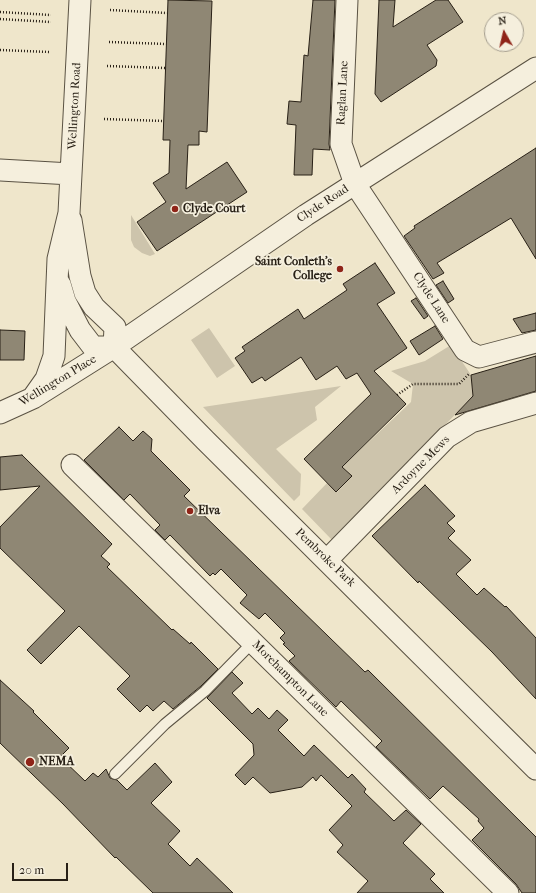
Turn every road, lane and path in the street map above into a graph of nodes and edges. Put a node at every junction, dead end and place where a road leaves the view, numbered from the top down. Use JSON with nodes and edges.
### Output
{"nodes":[{"id":1,"x":80,"y":0,"type":"edge"},
{"id":2,"x":347,"y":0,"type":"edge"},
{"id":3,"x":110,"y":10,"type":"dead end"},
{"id":4,"x":0,"y":12,"type":"edge"},
{"id":5,"x":168,"y":13,"type":"dead end"},
{"id":6,"x":51,"y":15,"type":"dead end"},
{"id":7,"x":0,"y":19,"type":"edge"},
{"id":8,"x":51,"y":22,"type":"dead end"},
{"id":9,"x":109,"y":42,"type":"dead end"},
{"id":10,"x":166,"y":44,"type":"dead end"},
{"id":11,"x":0,"y":50,"type":"edge"},
{"id":12,"x":49,"y":52,"type":"dead end"},
{"id":13,"x":107,"y":66,"type":"dead end"},
{"id":14,"x":165,"y":68,"type":"dead end"},
{"id":15,"x":536,"y":68,"type":"edge"},
{"id":16,"x":104,"y":119,"type":"dead end"},
{"id":17,"x":164,"y":121,"type":"dead end"},
{"id":18,"x":0,"y":170,"type":"edge"},
{"id":19,"x":71,"y":174,"type":"junction"},
{"id":20,"x":354,"y":184,"type":"junction"},
{"id":21,"x":69,"y":213,"type":"junction"},
{"id":22,"x":57,"y":274,"type":"junction"},
{"id":23,"x":536,"y":342,"type":"edge"},
{"id":24,"x":114,"y":347,"type":"junction"},
{"id":25,"x":472,"y":372,"type":"dead end"},
{"id":26,"x":396,"y":394,"type":"dead end"},
{"id":27,"x":33,"y":398,"type":"junction"},
{"id":28,"x":536,"y":403,"type":"edge"},
{"id":29,"x":0,"y":413,"type":"edge"},
{"id":30,"x":72,"y":465,"type":"dead end"},
{"id":31,"x":327,"y":560,"type":"junction"},
{"id":32,"x":253,"y":642,"type":"junction"},
{"id":33,"x":536,"y":769,"type":"edge"},
{"id":34,"x":115,"y":774,"type":"dead end"},
{"id":35,"x":508,"y":893,"type":"edge"}],
"edges":[{"from":1,"to":19,"type":"street","name":"Wellington Road"},
{"from":2,"to":20,"type":"street","name":"Raglan Lane"},
{"from":3,"to":5,"type":"path"},
{"from":4,"to":6,"type":"path"},
{"from":7,"to":8,"type":"path"},
{"from":9,"to":10,"type":"path"},
{"from":11,"to":12,"type":"path"},
{"from":13,"to":14,"type":"path"},
{"from":15,"to":20,"type":"street","name":"Clyde Road"},
{"from":16,"to":17,"type":"path"},
{"from":18,"to":19,"type":"street"},
{"from":19,"to":21,"type":"street","name":"Wellington Road"},
{"from":20,"to":23,"type":"street","name":"Clyde Lane"},
{"from":20,"to":24,"type":"street","name":"Clyde Road"},
{"from":21,"to":22,"type":"street","name":"Wellington Road"},
{"from":21,"to":24,"type":"street","name":"Wellington Road"},
{"from":22,"to":24,"type":"street","name":"Wellington Road"},
{"from":22,"to":27,"type":"street","name":"Wellington Road"},
{"from":24,"to":27,"type":"street","name":"Wellington Place"},
{"from":24,"to":31,"type":"street","name":"Pembroke Park"},
{"from":25,"to":26,"type":"path"},
{"from":27,"to":29,"type":"street","name":"Wellington Place"},
{"from":28,"to":31,"type":"street","name":"Ardoyne Mews"},
{"from":30,"to":32,"type":"street","name":"Morehampton Lane"},
{"from":31,"to":33,"type":"street","name":"Pembroke Park"},
{"from":32,"to":34,"type":"lane"},
{"from":32,"to":35,"type":"street","name":"Morehampton Lane"}]}
